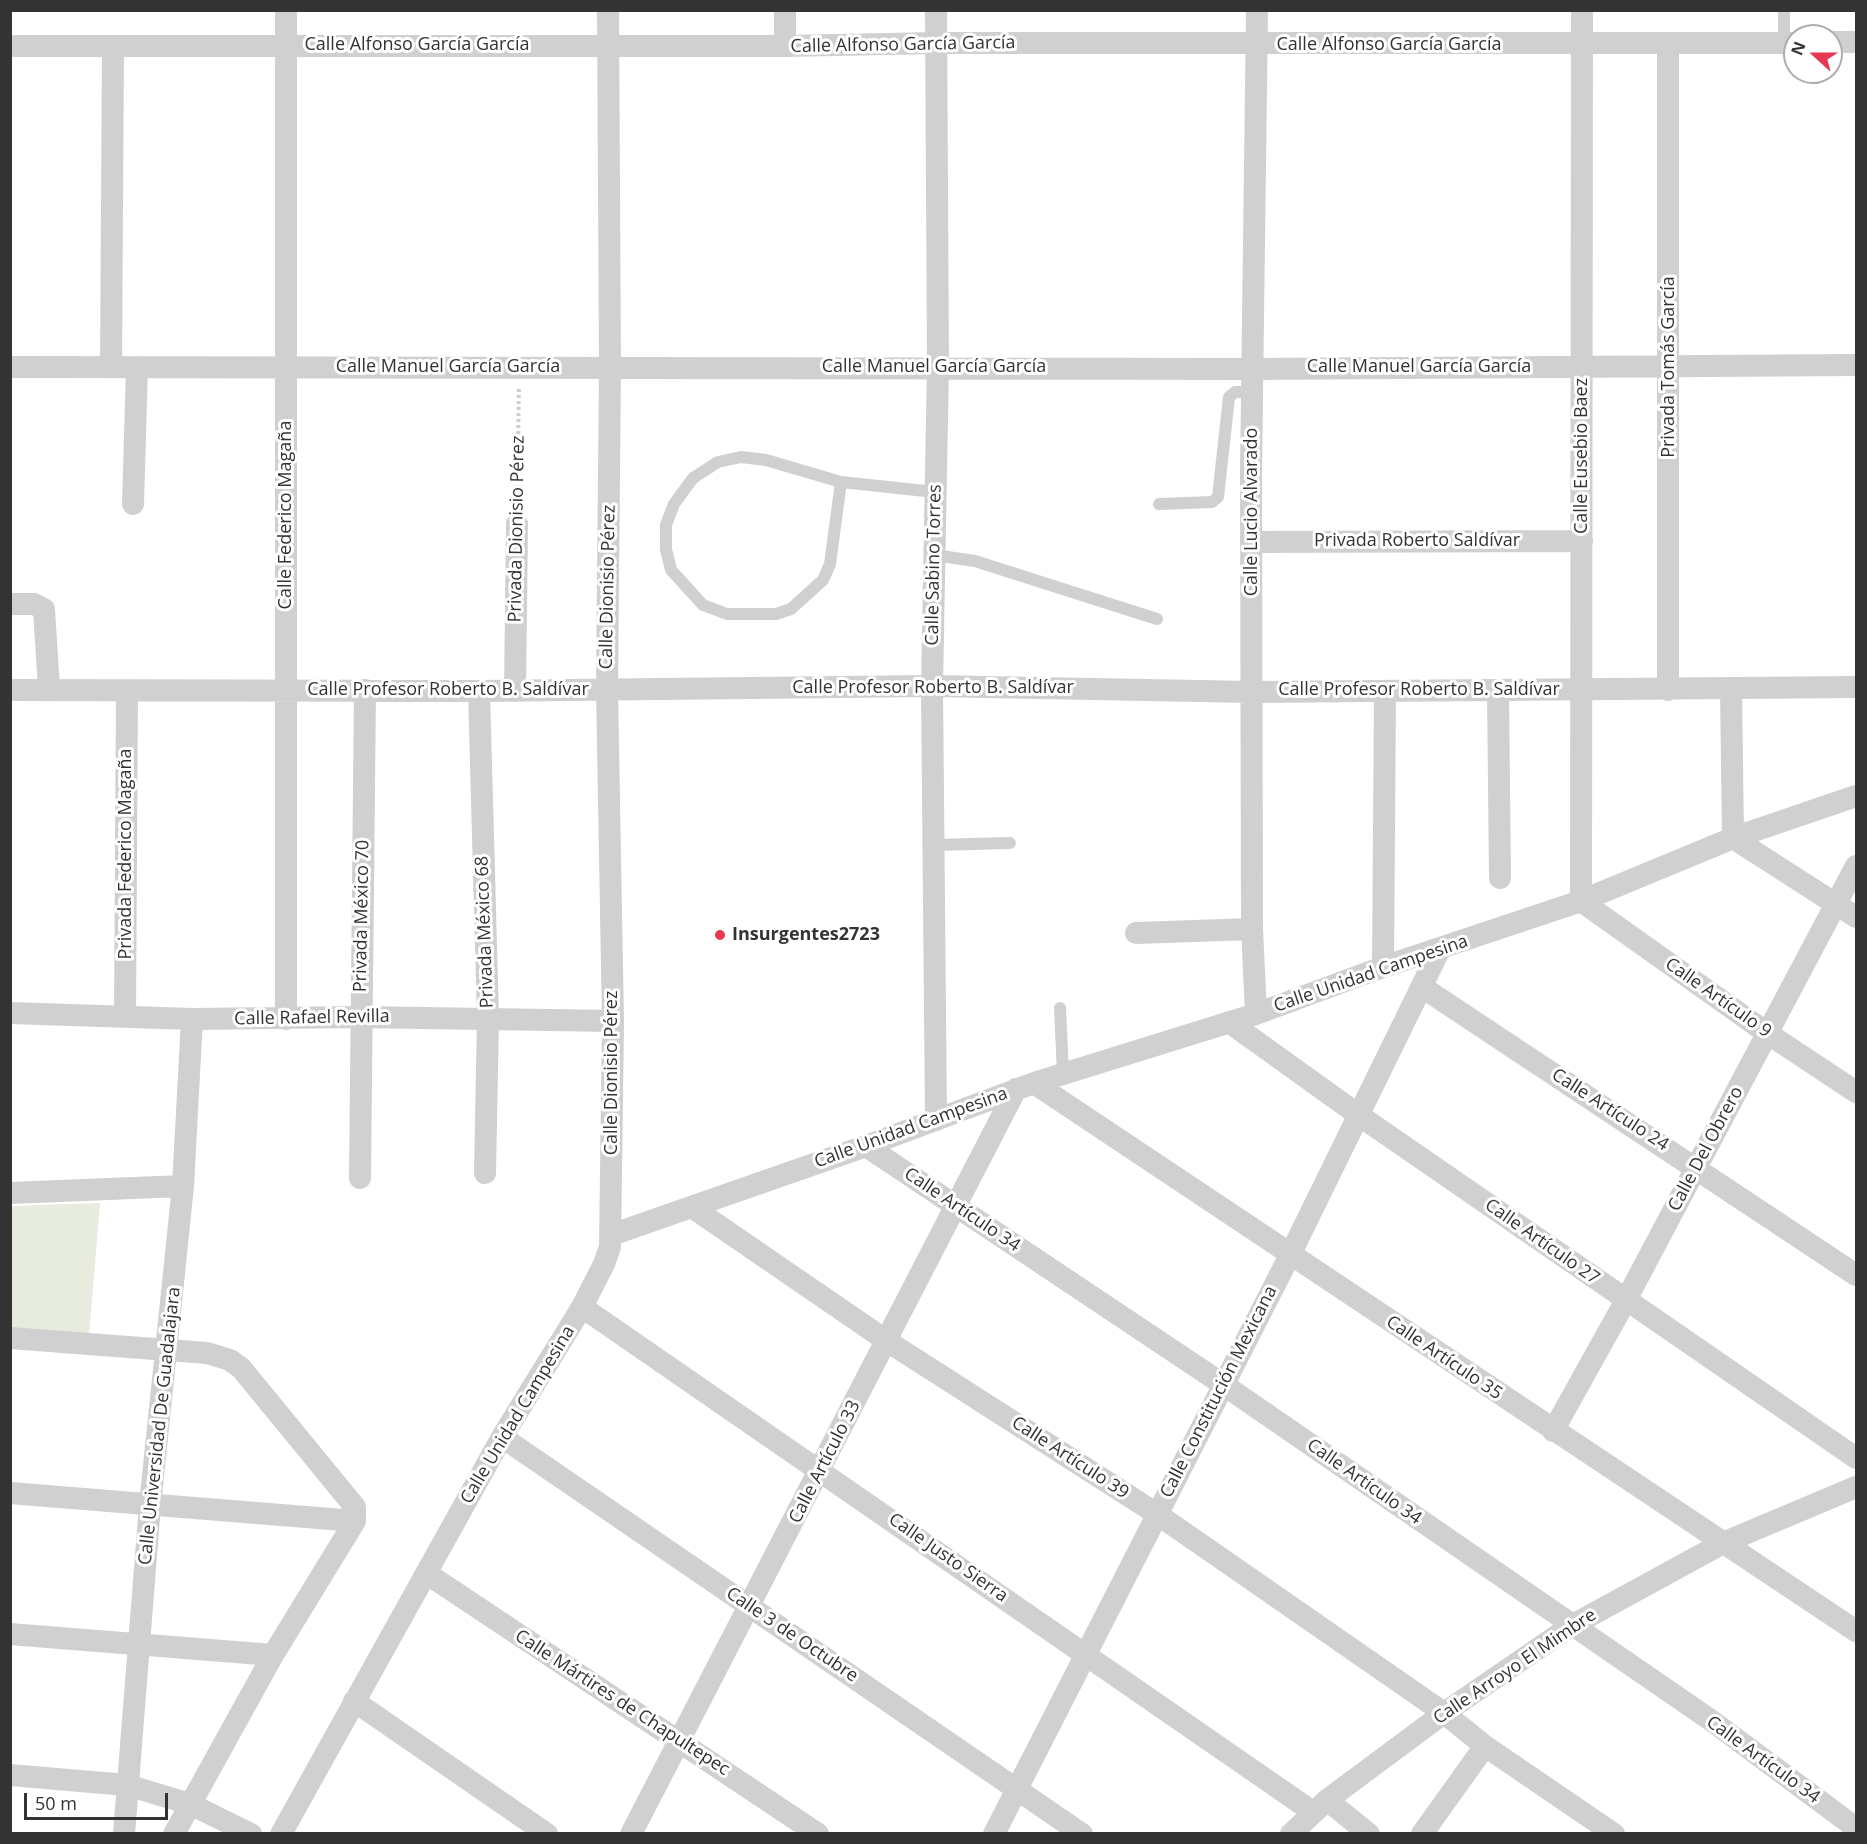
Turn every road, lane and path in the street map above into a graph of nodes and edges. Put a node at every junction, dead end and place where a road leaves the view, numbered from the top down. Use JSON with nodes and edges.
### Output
{"nodes":[{"id":1,"x":286,"y":10,"type":"edge"},
{"id":2,"x":608,"y":10,"type":"edge"},
{"id":3,"x":785,"y":10,"type":"edge"},
{"id":4,"x":936,"y":10,"type":"edge"},
{"id":5,"x":1257,"y":10,"type":"edge"},
{"id":6,"x":1582,"y":10,"type":"edge"},
{"id":7,"x":1783,"y":43,"type":"edge"},
{"id":8,"x":284,"y":44,"type":"junction"},
{"id":9,"x":937,"y":44,"type":"junction"},
{"id":10,"x":1582,"y":44,"type":"junction"},
{"id":11,"x":1668,"y":44,"type":"junction"},
{"id":12,"x":1257,"y":45,"type":"junction"},
{"id":13,"x":10,"y":46,"type":"edge"},
{"id":14,"x":113,"y":46,"type":"junction"},
{"id":15,"x":608,"y":46,"type":"junction"},
{"id":16,"x":785,"y":46,"type":"junction"},
{"id":17,"x":1857,"y":365,"type":"edge"},
{"id":18,"x":610,"y":366,"type":"junction"},
{"id":19,"x":938,"y":366,"type":"junction"},
{"id":20,"x":1581,"y":366,"type":"junction"},
{"id":21,"x":1670,"y":366,"type":"junction"},
{"id":22,"x":10,"y":367,"type":"edge"},
{"id":23,"x":111,"y":367,"type":"junction"},
{"id":24,"x":137,"y":367,"type":"junction"},
{"id":25,"x":519,"y":367,"type":"junction"},
{"id":26,"x":285,"y":368,"type":"junction"},
{"id":27,"x":1252,"y":369,"type":"junction"},
{"id":28,"x":1252,"y":392,"type":"junction"},
{"id":29,"x":841,"y":482,"type":"junction"},
{"id":30,"x":935,"y":492,"type":"junction"},
{"id":31,"x":133,"y":504,"type":"dead end"},
{"id":32,"x":1159,"y":504,"type":"dead end"},
{"id":33,"x":517,"y":524,"type":"joint"},
{"id":34,"x":1582,"y":541,"type":"junction"},
{"id":35,"x":1251,"y":542,"type":"junction"},
{"id":36,"x":934,"y":555,"type":"junction"},
{"id":37,"x":10,"y":604,"type":"edge"},
{"id":38,"x":1157,"y":620,"type":"dead end"},
{"id":39,"x":932,"y":686,"type":"junction"},
{"id":40,"x":1857,"y":687,"type":"edge"},
{"id":41,"x":1731,"y":688,"type":"junction"},
{"id":42,"x":49,"y":689,"type":"junction"},
{"id":43,"x":287,"y":689,"type":"junction"},
{"id":44,"x":1582,"y":689,"type":"junction"},
{"id":45,"x":10,"y":690,"type":"edge"},
{"id":46,"x":365,"y":690,"type":"junction"},
{"id":47,"x":607,"y":690,"type":"junction"},
{"id":48,"x":1668,"y":690,"type":"junction"},
{"id":49,"x":479,"y":691,"type":"junction"},
{"id":50,"x":515,"y":691,"type":"junction"},
{"id":51,"x":1385,"y":691,"type":"junction"},
{"id":52,"x":1498,"y":691,"type":"junction"},
{"id":53,"x":127,"y":692,"type":"junction"},
{"id":54,"x":1252,"y":692,"type":"junction"},
{"id":55,"x":1857,"y":796,"type":"edge"},
{"id":56,"x":1733,"y":838,"type":"junction"},
{"id":57,"x":1010,"y":843,"type":"dead end"},
{"id":58,"x":933,"y":845,"type":"junction"},
{"id":59,"x":1857,"y":866,"type":"edge"},
{"id":60,"x":1500,"y":878,"type":"dead end"},
{"id":61,"x":1581,"y":901,"type":"junction"},
{"id":62,"x":1835,"y":903,"type":"junction"},
{"id":63,"x":1857,"y":917,"type":"edge"},
{"id":64,"x":1252,"y":928,"type":"junction"},
{"id":65,"x":1136,"y":933,"type":"dead end"},
{"id":66,"x":1440,"y":949,"type":"junction"},
{"id":67,"x":1383,"y":967,"type":"junction"},
{"id":68,"x":1422,"y":987,"type":"junction"},
{"id":69,"x":1060,"y":1008,"type":"dead end"},
{"id":70,"x":10,"y":1013,"type":"edge"},
{"id":71,"x":1256,"y":1014,"type":"junction"},
{"id":72,"x":125,"y":1016,"type":"junction"},
{"id":73,"x":360,"y":1017,"type":"junction"},
{"id":74,"x":488,"y":1018,"type":"junction"},
{"id":75,"x":192,"y":1019,"type":"junction"},
{"id":76,"x":286,"y":1019,"type":"junction"},
{"id":77,"x":614,"y":1021,"type":"junction"},
{"id":78,"x":1230,"y":1022,"type":"junction"},
{"id":79,"x":1767,"y":1033,"type":"junction"},
{"id":80,"x":1063,"y":1074,"type":"junction"},
{"id":81,"x":1025,"y":1086,"type":"junction"},
{"id":82,"x":1857,"y":1092,"type":"edge"},
{"id":83,"x":1360,"y":1116,"type":"junction"},
{"id":84,"x":936,"y":1120,"type":"junction"},
{"id":85,"x":866,"y":1146,"type":"junction"},
{"id":86,"x":1697,"y":1168,"type":"junction"},
{"id":87,"x":485,"y":1173,"type":"dead end"},
{"id":88,"x":360,"y":1178,"type":"dead end"},
{"id":89,"x":183,"y":1186,"type":"junction"},
{"id":90,"x":10,"y":1193,"type":"edge"},
{"id":91,"x":957,"y":1207,"type":"junction"},
{"id":92,"x":693,"y":1208,"type":"junction"},
{"id":93,"x":611,"y":1235,"type":"junction"},
{"id":94,"x":1290,"y":1255,"type":"junction"},
{"id":95,"x":1857,"y":1275,"type":"edge"},
{"id":96,"x":1626,"y":1300,"type":"junction"},
{"id":97,"x":582,"y":1307,"type":"junction"},
{"id":98,"x":10,"y":1338,"type":"edge"},
{"id":99,"x":887,"y":1341,"type":"junction"},
{"id":100,"x":167,"y":1351,"type":"junction"},
{"id":101,"x":1224,"y":1385,"type":"junction"},
{"id":102,"x":1553,"y":1431,"type":"junction"},
{"id":103,"x":502,"y":1437,"type":"junction"},
{"id":104,"x":1857,"y":1458,"type":"edge"},
{"id":105,"x":821,"y":1470,"type":"junction"},
{"id":106,"x":1857,"y":1487,"type":"edge"},
{"id":107,"x":10,"y":1493,"type":"edge"},
{"id":108,"x":150,"y":1505,"type":"junction"},
{"id":109,"x":1156,"y":1514,"type":"junction"},
{"id":110,"x":355,"y":1521,"type":"junction"},
{"id":111,"x":1723,"y":1543,"type":"junction"},
{"id":112,"x":426,"y":1574,"type":"junction"},
{"id":113,"x":749,"y":1606,"type":"junction"},
{"id":114,"x":1571,"y":1626,"type":"junction"},
{"id":115,"x":1857,"y":1631,"type":"edge"},
{"id":116,"x":10,"y":1634,"type":"edge"},
{"id":117,"x":138,"y":1645,"type":"junction"},
{"id":118,"x":1085,"y":1654,"type":"junction"},
{"id":119,"x":273,"y":1655,"type":"junction"},
{"id":120,"x":354,"y":1701,"type":"junction"},
{"id":121,"x":1444,"y":1713,"type":"junction"},
{"id":122,"x":680,"y":1740,"type":"junction"},
{"id":123,"x":1485,"y":1746,"type":"junction"},
{"id":124,"x":10,"y":1774,"type":"edge"},
{"id":125,"x":127,"y":1785,"type":"junction"},
{"id":126,"x":1017,"y":1788,"type":"junction"},
{"id":127,"x":190,"y":1804,"type":"junction"},
{"id":128,"x":1320,"y":1806,"type":"junction"},
{"id":129,"x":1857,"y":1828,"type":"edge"},
{"id":130,"x":124,"y":1833,"type":"edge"},
{"id":131,"x":174,"y":1833,"type":"edge"},
{"id":132,"x":251,"y":1833,"type":"edge"},
{"id":133,"x":281,"y":1833,"type":"edge"},
{"id":134,"x":547,"y":1833,"type":"edge"},
{"id":135,"x":631,"y":1833,"type":"edge"},
{"id":136,"x":818,"y":1833,"type":"edge"},
{"id":137,"x":994,"y":1833,"type":"edge"},
{"id":138,"x":1082,"y":1833,"type":"edge"},
{"id":139,"x":1291,"y":1833,"type":"edge"},
{"id":140,"x":1369,"y":1833,"type":"edge"},
{"id":141,"x":1422,"y":1833,"type":"edge"},
{"id":142,"x":1614,"y":1833,"type":"edge"}],
"edges":[{"from":1,"to":8,"type":"street","name":"Calle Federico Magaña"},
{"from":2,"to":15,"type":"street","name":"Calle Dionisio Pérez"},
{"from":3,"to":16,"type":"street"},
{"from":4,"to":9,"type":"street","name":"Calle Sabino Torres"},
{"from":5,"to":12,"type":"street","name":"Calle Lucio Alvarado"},
{"from":6,"to":10,"type":"street","name":"Calle Eusebio Baez"},
{"from":7,"to":11,"type":"street","name":"Calle Alfonso García García"},
{"from":8,"to":14,"type":"street","name":"Calle Alfonso García García"},
{"from":8,"to":15,"type":"street","name":"Calle Alfonso García García"},
{"from":8,"to":26,"type":"street","name":"Calle Federico Magaña"},
{"from":9,"to":12,"type":"street","name":"Calle Alfonso García García"},
{"from":9,"to":16,"type":"street","name":"Calle Alfonso García García"},
{"from":9,"to":19,"type":"street","name":"Calle Sabino Torres"},
{"from":10,"to":11,"type":"street","name":"Calle Alfonso García García"},
{"from":10,"to":12,"type":"street","name":"Calle Alfonso García García"},
{"from":10,"to":20,"type":"street","name":"Calle Eusebio Baez"},
{"from":11,"to":21,"type":"street","name":"Privada Tomás García"},
{"from":12,"to":27,"type":"street","name":"Calle Lucio Alvarado"},
{"from":13,"to":14,"type":"street","name":"Calle Alfonso García García"},
{"from":14,"to":23,"type":"street"},
{"from":15,"to":16,"type":"street","name":"Calle Alfonso García García"},
{"from":15,"to":18,"type":"street","name":"Calle Dionisio Pérez"},
{"from":17,"to":21,"type":"street","name":"Calle Manuel García García"},
{"from":18,"to":19,"type":"street","name":"Calle Manuel García García"},
{"from":18,"to":25,"type":"street","name":"Calle Manuel García García"},
{"from":18,"to":47,"type":"street","name":"Calle Dionisio Pérez"},
{"from":19,"to":27,"type":"street","name":"Calle Manuel García García"},
{"from":19,"to":30,"type":"street","name":"Calle Sabino Torres"},
{"from":20,"to":21,"type":"street","name":"Calle Manuel García García"},
{"from":20,"to":27,"type":"street","name":"Calle Manuel García García"},
{"from":20,"to":34,"type":"street","name":"Calle Eusebio Baez"},
{"from":21,"to":48,"type":"street","name":"Privada Tomás García"},
{"from":22,"to":23,"type":"street","name":"Calle Manuel García García"},
{"from":23,"to":24,"type":"street","name":"Calle Manuel García García"},
{"from":24,"to":26,"type":"street","name":"Calle Manuel García García"},
{"from":24,"to":31,"type":"street"},
{"from":25,"to":26,"type":"street","name":"Calle Manuel García García"},
{"from":25,"to":33,"type":"path","name":"Privada Dionisio Pérez"},
{"from":26,"to":43,"type":"street","name":"Calle Federico Magaña"},
{"from":27,"to":28,"type":"street","name":"Calle Lucio Alvarado"},
{"from":28,"to":32,"type":"lane"},
{"from":28,"to":35,"type":"street","name":"Calle Lucio Alvarado"},
{"from":29,"to":29,"type":"lane"},
{"from":29,"to":30,"type":"lane"},
{"from":30,"to":36,"type":"street","name":"Calle Sabino Torres"},
{"from":33,"to":50,"type":"street","name":"Privada Dionisio Pérez"},
{"from":34,"to":35,"type":"street","name":"Privada Roberto Saldívar"},
{"from":34,"to":44,"type":"street","name":"Calle Eusebio Baez"},
{"from":35,"to":54,"type":"street","name":"Calle Lucio Alvarado"},
{"from":36,"to":38,"type":"lane"},
{"from":36,"to":39,"type":"street","name":"Calle Sabino Torres"},
{"from":37,"to":42,"type":"street"},
{"from":39,"to":47,"type":"street","name":"Calle Profesor Roberto B. Saldívar"},
{"from":39,"to":54,"type":"street","name":"Calle Profesor Roberto B. Saldívar"},
{"from":39,"to":58,"type":"street","name":"Calle Sabino Torres"},
{"from":40,"to":41,"type":"street","name":"Calle Profesor Roberto B. Saldívar"},
{"from":41,"to":48,"type":"street","name":"Calle Profesor Roberto B. Saldívar"},
{"from":41,"to":56,"type":"street"},
{"from":42,"to":45,"type":"street","name":"Calle Profesor Roberto B. Saldívar"},
{"from":42,"to":53,"type":"street","name":"Calle Profesor Roberto B. Saldívar"},
{"from":43,"to":46,"type":"street","name":"Calle Profesor Roberto B. Saldívar"},
{"from":43,"to":53,"type":"street","name":"Calle Profesor Roberto B. Saldívar"},
{"from":43,"to":76,"type":"street","name":"Calle Federico Magaña"},
{"from":44,"to":48,"type":"street","name":"Calle Profesor Roberto B. Saldívar"},
{"from":44,"to":52,"type":"street","name":"Calle Profesor Roberto B. Saldívar"},
{"from":44,"to":61,"type":"street","name":"Calle Eusebio Baez"},
{"from":46,"to":49,"type":"street","name":"Calle Profesor Roberto B. Saldívar"},
{"from":46,"to":73,"type":"street","name":"Privada México 70"},
{"from":47,"to":50,"type":"street","name":"Calle Profesor Roberto B. Saldívar"},
{"from":47,"to":77,"type":"street","name":"Calle Dionisio Pérez"},
{"from":49,"to":50,"type":"street","name":"Calle Profesor Roberto B. Saldívar"},
{"from":49,"to":74,"type":"street","name":"Privada México 68"},
{"from":51,"to":52,"type":"street","name":"Calle Profesor Roberto B. Saldívar"},
{"from":51,"to":54,"type":"street","name":"Calle Profesor Roberto B. Saldívar"},
{"from":51,"to":67,"type":"street"},
{"from":52,"to":60,"type":"street"},
{"from":53,"to":72,"type":"street","name":"Privada Federico Magaña"},
{"from":54,"to":64,"type":"street","name":"Calle Lucio Alvarado"},
{"from":55,"to":56,"type":"street","name":"Calle Unidad Campesina"},
{"from":56,"to":61,"type":"street","name":"Calle Unidad Campesina"},
{"from":56,"to":62,"type":"street"},
{"from":57,"to":58,"type":"lane"},
{"from":58,"to":84,"type":"street","name":"Calle Sabino Torres"},
{"from":59,"to":62,"type":"street","name":"Calle Del Obrero"},
{"from":61,"to":66,"type":"street","name":"Calle Unidad Campesina"},
{"from":61,"to":79,"type":"street","name":"Calle Artículo 9"},
{"from":62,"to":63,"type":"street"},
{"from":62,"to":79,"type":"street","name":"Calle Del Obrero"},
{"from":64,"to":65,"type":"street"},
{"from":64,"to":71,"type":"street","name":"Calle Lucio Alvarado"},
{"from":66,"to":67,"type":"street","name":"Calle Unidad Campesina"},
{"from":66,"to":68,"type":"street","name":"Calle Constitución Mexicana"},
{"from":67,"to":71,"type":"street","name":"Calle Unidad Campesina"},
{"from":68,"to":83,"type":"street","name":"Calle Constitución Mexicana"},
{"from":68,"to":86,"type":"street","name":"Calle Artículo 24"},
{"from":69,"to":80,"type":"lane"},
{"from":70,"to":72,"type":"street","name":"Calle Rafael Revilla"},
{"from":71,"to":78,"type":"street","name":"Calle Unidad Campesina"},
{"from":72,"to":75,"type":"street","name":"Calle Rafael Revilla"},
{"from":73,"to":74,"type":"street","name":"Calle Rafael Revilla"},
{"from":73,"to":76,"type":"street","name":"Calle Rafael Revilla"},
{"from":73,"to":88,"type":"street","name":"Privada México 70"},
{"from":74,"to":77,"type":"street","name":"Calle Rafael Revilla"},
{"from":74,"to":87,"type":"street","name":"Privada México 68"},
{"from":75,"to":76,"type":"street","name":"Calle Rafael Revilla"},
{"from":75,"to":89,"type":"street","name":"Calle Universidad De Guadalajara"},
{"from":77,"to":93,"type":"street","name":"Calle Dionisio Pérez"},
{"from":78,"to":80,"type":"street","name":"Calle Unidad Campesina"},
{"from":78,"to":83,"type":"street","name":"Calle Artículo 27"},
{"from":79,"to":82,"type":"street","name":"Calle Artículo 9"},
{"from":79,"to":86,"type":"street","name":"Calle Del Obrero"},
{"from":80,"to":81,"type":"street","name":"Calle Unidad Campesina"},
{"from":81,"to":84,"type":"street","name":"Calle Unidad Campesina"},
{"from":81,"to":91,"type":"street","name":"Calle Artículo 33"},
{"from":81,"to":94,"type":"street","name":"Calle Artículo 35"},
{"from":83,"to":94,"type":"street","name":"Calle Constitución Mexicana"},
{"from":83,"to":96,"type":"street","name":"Calle Artículo 27"},
{"from":84,"to":85,"type":"street","name":"Calle Unidad Campesina"},
{"from":85,"to":91,"type":"street","name":"Calle Artículo 34"},
{"from":85,"to":92,"type":"street","name":"Calle Unidad Campesina"},
{"from":86,"to":95,"type":"street","name":"Calle Artículo 24"},
{"from":86,"to":96,"type":"street","name":"Calle Del Obrero"},
{"from":89,"to":90,"type":"street"},
{"from":89,"to":100,"type":"street","name":"Calle Universidad De Guadalajara"},
{"from":91,"to":99,"type":"street","name":"Calle Artículo 33"},
{"from":91,"to":101,"type":"street","name":"Calle Artículo 34"},
{"from":92,"to":93,"type":"street","name":"Calle Unidad Campesina"},
{"from":92,"to":99,"type":"street","name":"Calle Artículo 39"},
{"from":93,"to":97,"type":"street","name":"Calle Unidad Campesina"},
{"from":94,"to":101,"type":"street","name":"Calle Constitución Mexicana"},
{"from":94,"to":102,"type":"street","name":"Calle Artículo 35"},
{"from":96,"to":102,"type":"street","name":"Calle Del Obrero"},
{"from":96,"to":104,"type":"street","name":"Calle Artículo 27"},
{"from":97,"to":103,"type":"street","name":"Calle Unidad Campesina"},
{"from":97,"to":105,"type":"street","name":"Calle Justo Sierra"},
{"from":98,"to":100,"type":"street"},
{"from":99,"to":105,"type":"street","name":"Calle Artículo 33"},
{"from":99,"to":109,"type":"street","name":"Calle Artículo 39"},
{"from":100,"to":108,"type":"street","name":"Calle Universidad De Guadalajara"},
{"from":100,"to":110,"type":"street"},
{"from":101,"to":109,"type":"street","name":"Calle Constitución Mexicana"},
{"from":101,"to":114,"type":"street","name":"Calle Artículo 34"},
{"from":102,"to":111,"type":"street","name":"Calle Artículo 35"},
{"from":103,"to":112,"type":"street","name":"Calle Unidad Campesina"},
{"from":103,"to":113,"type":"street","name":"Calle 3 de Octubre"},
{"from":105,"to":113,"type":"street","name":"Calle Artículo 33"},
{"from":105,"to":118,"type":"street","name":"Calle Justo Sierra"},
{"from":106,"to":111,"type":"street","name":"Calle Arroyo El Mimbre"},
{"from":107,"to":108,"type":"street"},
{"from":108,"to":110,"type":"street"},
{"from":108,"to":117,"type":"street","name":"Calle Universidad De Guadalajara"},
{"from":109,"to":118,"type":"street","name":"Calle Constitución Mexicana"},
{"from":109,"to":121,"type":"street","name":"Calle Artículo 39"},
{"from":110,"to":119,"type":"street"},
{"from":111,"to":114,"type":"street","name":"Calle Arroyo El Mimbre"},
{"from":111,"to":115,"type":"street","name":"Calle Artículo 35"},
{"from":112,"to":120,"type":"street","name":"Calle Unidad Campesina"},
{"from":112,"to":122,"type":"street","name":"Calle Mártires de Chapultepec"},
{"from":113,"to":122,"type":"street","name":"Calle Artículo 33"},
{"from":113,"to":126,"type":"street","name":"Calle 3 de Octubre"},
{"from":114,"to":121,"type":"street","name":"Calle Arroyo El Mimbre"},
{"from":114,"to":129,"type":"street","name":"Calle Artículo 34"},
{"from":116,"to":117,"type":"street"},
{"from":117,"to":119,"type":"street"},
{"from":117,"to":125,"type":"street","name":"Calle Universidad De Guadalajara"},
{"from":118,"to":126,"type":"street","name":"Calle Constitución Mexicana"},
{"from":118,"to":128,"type":"street","name":"Calle Justo Sierra"},
{"from":119,"to":127,"type":"street"},
{"from":120,"to":133,"type":"street","name":"Calle Unidad Campesina"},
{"from":120,"to":134,"type":"street"},
{"from":121,"to":123,"type":"street","name":"Calle Artículo 39"},
{"from":121,"to":128,"type":"street","name":"Calle Arroyo El Mimbre"},
{"from":122,"to":135,"type":"street","name":"Calle Artículo 33"},
{"from":122,"to":136,"type":"street","name":"Calle Mártires de Chapultepec"},
{"from":123,"to":141,"type":"street"},
{"from":123,"to":142,"type":"street","name":"Calle Artículo 39"},
{"from":124,"to":125,"type":"street"},
{"from":125,"to":127,"type":"street"},
{"from":125,"to":130,"type":"street","name":"Calle Universidad De Guadalajara"},
{"from":126,"to":137,"type":"street","name":"Calle Constitución Mexicana"},
{"from":126,"to":138,"type":"street","name":"Calle 3 de Octubre"},
{"from":127,"to":131,"type":"street"},
{"from":127,"to":132,"type":"street"},
{"from":128,"to":139,"type":"street","name":"Calle Arroyo El Mimbre"},
{"from":128,"to":140,"type":"street","name":"Calle Justo Sierra"}]}
